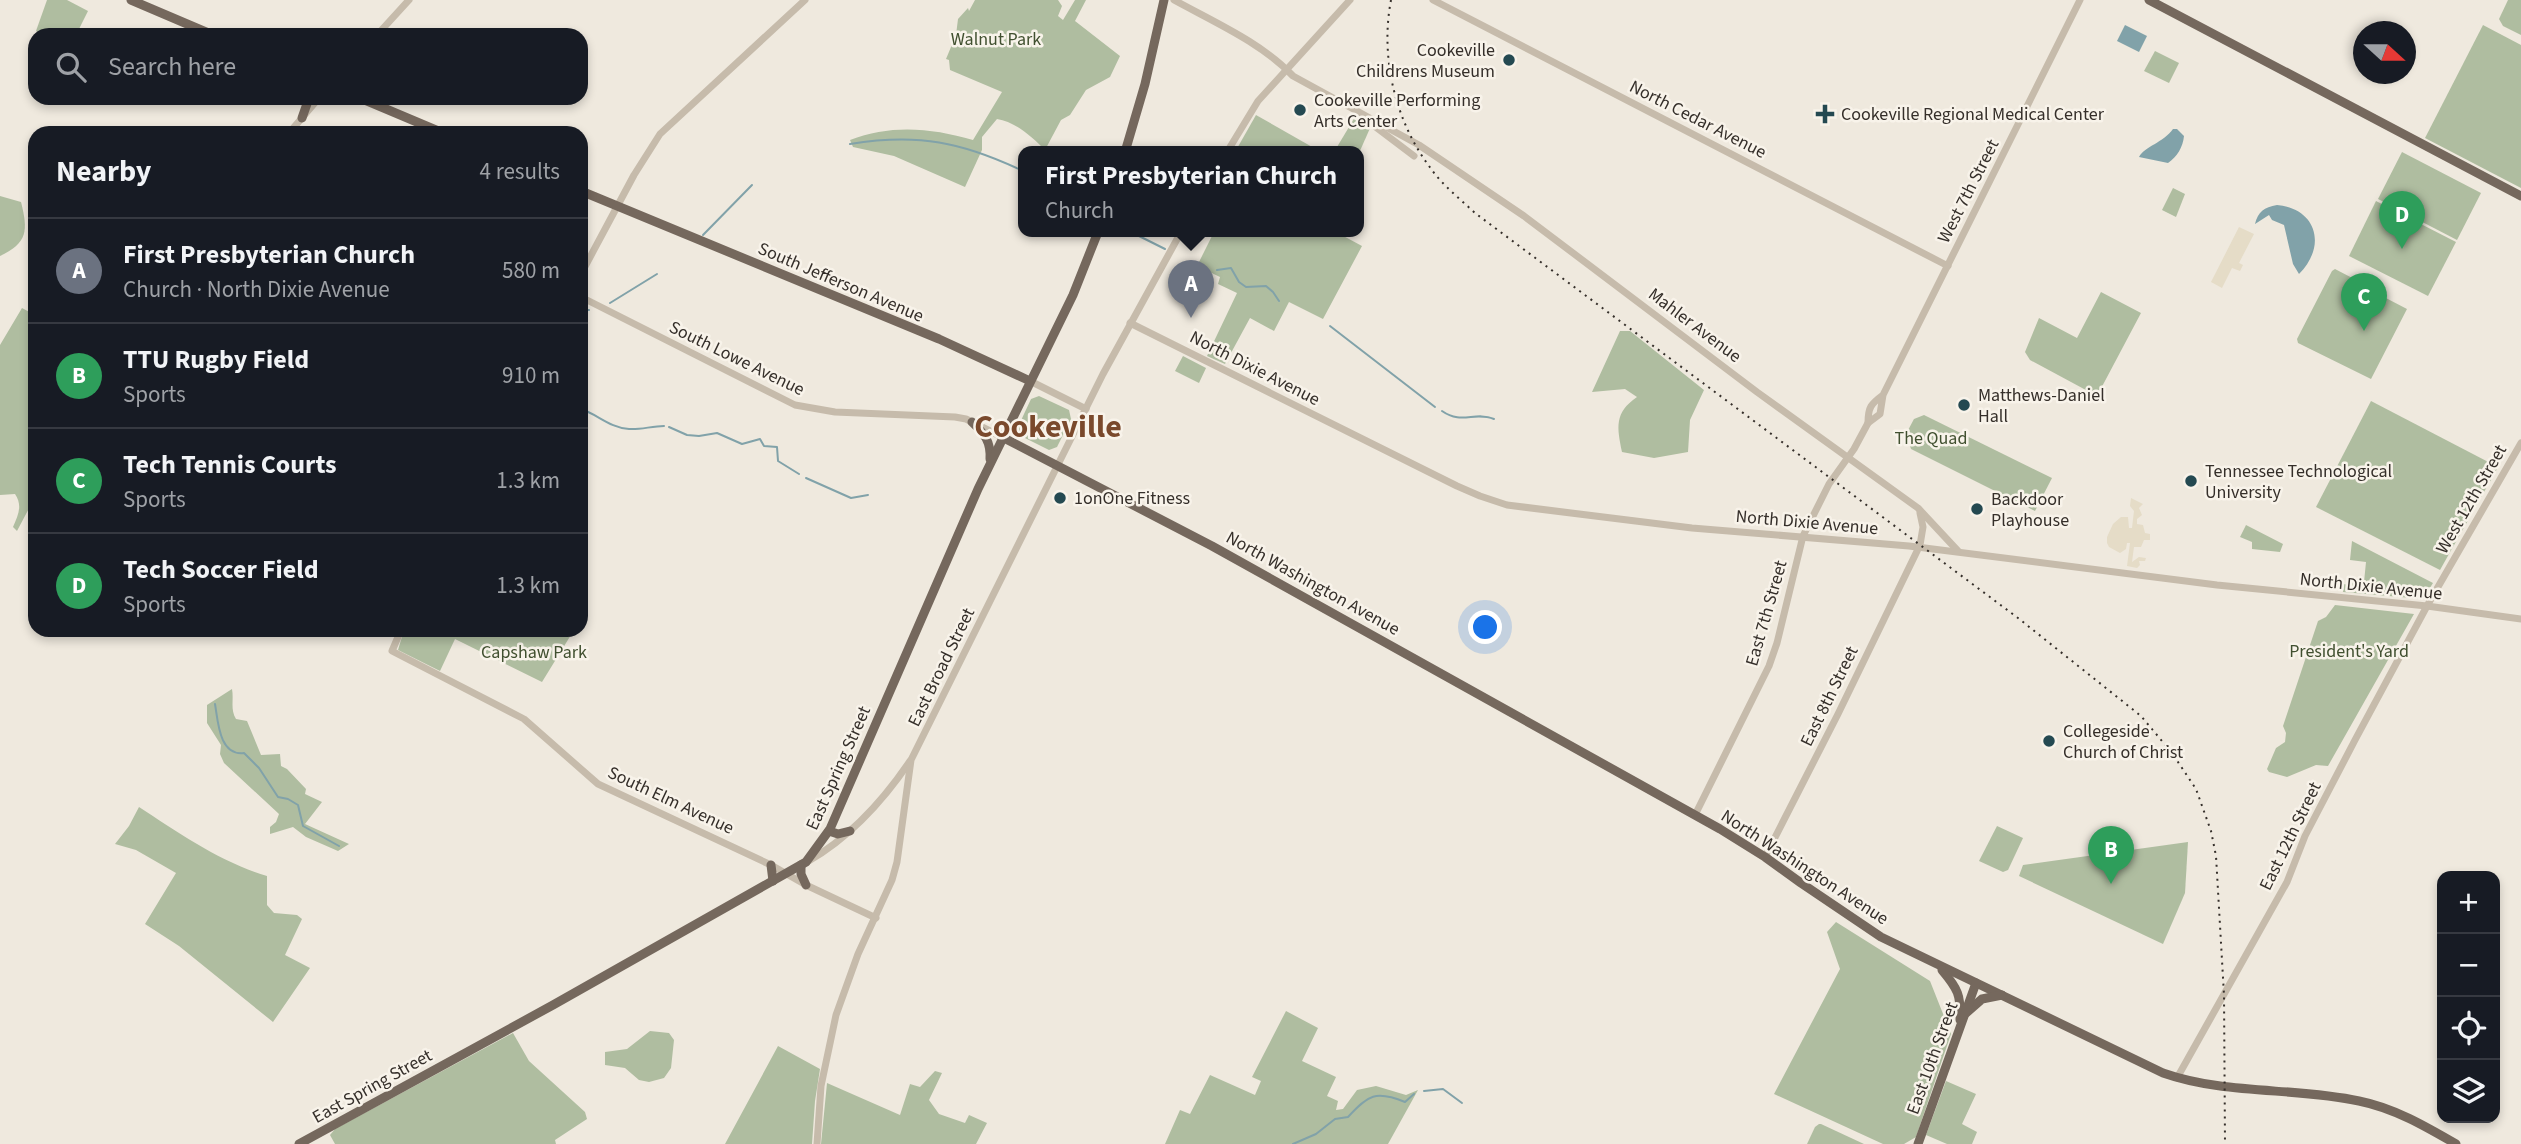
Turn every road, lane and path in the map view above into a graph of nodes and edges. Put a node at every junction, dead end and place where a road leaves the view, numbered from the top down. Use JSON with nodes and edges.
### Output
{"nodes":[{"id":1,"x":131,"y":0,"type":"edge"},
{"id":2,"x":410,"y":0,"type":"edge"},
{"id":3,"x":805,"y":0,"type":"edge"},
{"id":4,"x":1164,"y":0,"type":"edge"},
{"id":5,"x":1174,"y":0,"type":"edge"},
{"id":6,"x":1350,"y":0,"type":"edge"},
{"id":7,"x":1433,"y":0,"type":"edge"},
{"id":8,"x":2080,"y":0,"type":"edge"},
{"id":9,"x":2149,"y":0,"type":"edge"},
{"id":10,"x":197,"y":28,"type":"edge"},
{"id":11,"x":384,"y":28,"type":"edge"},
{"id":12,"x":1287,"y":70,"type":"junction"},
{"id":13,"x":307,"y":105,"type":"edge"},
{"id":14,"x":313,"y":105,"type":"edge"},
{"id":15,"x":377,"y":105,"type":"edge"},
{"id":16,"x":1355,"y":112,"type":"junction"},
{"id":17,"x":302,"y":118,"type":"junction"},
{"id":18,"x":296,"y":126,"type":"edge"},
{"id":19,"x":426,"y":126,"type":"edge"},
{"id":20,"x":1127,"y":146,"type":"edge"},
{"id":21,"x":1231,"y":146,"type":"edge"},
{"id":22,"x":1413,"y":156,"type":"dead end"},
{"id":23,"x":588,"y":194,"type":"edge"},
{"id":24,"x":2521,"y":196,"type":"edge"},
{"id":25,"x":616,"y":206,"type":"junction"},
{"id":26,"x":1096,"y":237,"type":"edge"},
{"id":27,"x":1178,"y":237,"type":"edge"},
{"id":28,"x":588,"y":260,"type":"edge"},
{"id":29,"x":1948,"y":266,"type":"junction"},
{"id":30,"x":588,"y":301,"type":"edge"},
{"id":31,"x":1130,"y":323,"type":"junction"},
{"id":32,"x":1030,"y":381,"type":"junction"},
{"id":33,"x":1883,"y":395,"type":"junction"},
{"id":34,"x":1086,"y":409,"type":"junction"},
{"id":35,"x":972,"y":422,"type":"junction"},
{"id":36,"x":1868,"y":423,"type":"junction"},
{"id":37,"x":1002,"y":437,"type":"junction"},
{"id":38,"x":2521,"y":443,"type":"edge"},
{"id":39,"x":1849,"y":457,"type":"junction"},
{"id":40,"x":990,"y":463,"type":"junction"},
{"id":41,"x":1058,"y":466,"type":"junction"},
{"id":42,"x":1918,"y":508,"type":"junction"},
{"id":43,"x":1923,"y":527,"type":"junction"},
{"id":44,"x":1803,"y":536,"type":"junction"},
{"id":45,"x":1918,"y":547,"type":"junction"},
{"id":46,"x":1935,"y":549,"type":"junction"},
{"id":47,"x":1959,"y":552,"type":"junction"},
{"id":48,"x":2427,"y":606,"type":"junction"},
{"id":49,"x":2521,"y":619,"type":"edge"},
{"id":50,"x":398,"y":637,"type":"edge"},
{"id":51,"x":911,"y":760,"type":"junction"},
{"id":52,"x":1695,"y":815,"type":"junction"},
{"id":53,"x":829,"y":831,"type":"junction"},
{"id":54,"x":850,"y":831,"type":"junction"},
{"id":55,"x":1766,"y":857,"type":"junction"},
{"id":56,"x":804,"y":864,"type":"junction"},
{"id":57,"x":771,"y":865,"type":"junction"},
{"id":58,"x":787,"y":873,"type":"junction"},
{"id":59,"x":773,"y":881,"type":"junction"},
{"id":60,"x":806,"y":885,"type":"junction"},
{"id":61,"x":876,"y":918,"type":"junction"},
{"id":62,"x":1939,"y":966,"type":"junction"},
{"id":63,"x":1976,"y":983,"type":"junction"},
{"id":64,"x":2002,"y":995,"type":"junction"},
{"id":65,"x":1965,"y":1014,"type":"junction"},
{"id":66,"x":1959,"y":1030,"type":"junction"},
{"id":67,"x":2177,"y":1078,"type":"junction"},
{"id":68,"x":299,"y":1144,"type":"edge"},
{"id":69,"x":817,"y":1144,"type":"edge"},
{"id":70,"x":1918,"y":1144,"type":"edge"},
{"id":71,"x":2456,"y":1144,"type":"edge"}],
"edges":[{"from":1,"to":10,"type":"main road"},
{"from":2,"to":11,"type":"street"},
{"from":3,"to":25,"type":"street"},
{"from":4,"to":20,"type":"main road"},
{"from":5,"to":12,"type":"street"},
{"from":6,"to":12,"type":"street"},
{"from":7,"to":29,"type":"street","name":"North Cedar Avenue"},
{"from":8,"to":29,"type":"street","name":"West 7th Street"},
{"from":9,"to":24,"type":"main road"},
{"from":12,"to":16,"type":"street"},
{"from":12,"to":21,"type":"street"},
{"from":13,"to":17,"type":"main road"},
{"from":14,"to":17,"type":"street"},
{"from":15,"to":19,"type":"main road"},
{"from":16,"to":22,"type":"street"},
{"from":16,"to":39,"type":"street","name":"Mahler Avenue"},
{"from":17,"to":18,"type":"street"},
{"from":23,"to":25,"type":"main road","name":"South Jefferson Avenue"},
{"from":25,"to":28,"type":"street"},
{"from":25,"to":32,"type":"main road","name":"South Jefferson Avenue"},
{"from":26,"to":32,"type":"main road","name":"East Spring Street"},
{"from":27,"to":31,"type":"street","name":"East Broad Street"},
{"from":29,"to":33,"type":"street","name":"West 7th Street"},
{"from":30,"to":35,"type":"street","name":"South Lowe Avenue"},
{"from":31,"to":34,"type":"street","name":"East Broad Street"},
{"from":31,"to":44,"type":"street","name":"North Dixie Avenue"},
{"from":32,"to":34,"type":"street","name":"South Jefferson Avenue"},
{"from":32,"to":37,"type":"main road","name":"East Spring Street"},
{"from":33,"to":36,"type":"street","name":"West 7th Street"},
{"from":33,"to":36,"type":"street","name":"West 7th Street"},
{"from":34,"to":41,"type":"street","name":"East Broad Street"},
{"from":35,"to":37,"type":"street","name":"South Lowe Avenue"},
{"from":35,"to":40,"type":"main road"},
{"from":36,"to":39,"type":"street","name":"West 7th Street"},
{"from":37,"to":40,"type":"main road","name":"East Spring Street"},
{"from":37,"to":41,"type":"main road","name":"North Washington Avenue"},
{"from":38,"to":48,"type":"street","name":"West 12th Street"},
{"from":39,"to":42,"type":"street","name":"Mahler Avenue"},
{"from":39,"to":44,"type":"street","name":"East 7th Street"},
{"from":40,"to":53,"type":"main road","name":"East Spring Street"},
{"from":41,"to":51,"type":"street","name":"East Broad Street"},
{"from":41,"to":52,"type":"main road","name":"North Washington Avenue"},
{"from":42,"to":43,"type":"street"},
{"from":42,"to":47,"type":"street","name":"Mahler Avenue"},
{"from":43,"to":45,"type":"street"},
{"from":43,"to":46,"type":"street"},
{"from":44,"to":45,"type":"street","name":"North Dixie Avenue"},
{"from":44,"to":52,"type":"street","name":"East 7th Street"},
{"from":45,"to":46,"type":"street","name":"North Dixie Avenue"},
{"from":45,"to":55,"type":"street","name":"East 8th Street"},
{"from":46,"to":47,"type":"street","name":"North Dixie Avenue"},
{"from":47,"to":48,"type":"street","name":"North Dixie Avenue"},
{"from":48,"to":49,"type":"street","name":"North Dixie Avenue"},
{"from":48,"to":67,"type":"street","name":"East 12th Street"},
{"from":50,"to":57,"type":"street","name":"South Elm Avenue"},
{"from":51,"to":54,"type":"street"},
{"from":51,"to":61,"type":"street","name":"East Broad Street"},
{"from":52,"to":55,"type":"main road","name":"North Washington Avenue"},
{"from":53,"to":54,"type":"main road"},
{"from":53,"to":56,"type":"main road","name":"East Spring Street"},
{"from":54,"to":56,"type":"street"},
{"from":55,"to":62,"type":"main road","name":"North Washington Avenue"},
{"from":56,"to":58,"type":"main road","name":"East Spring Street"},
{"from":56,"to":60,"type":"main road"},
{"from":57,"to":58,"type":"street","name":"South Elm Avenue"},
{"from":57,"to":59,"type":"main road"},
{"from":58,"to":59,"type":"main road","name":"East Spring Street"},
{"from":58,"to":60,"type":"street","name":"South Elm Avenue"},
{"from":59,"to":68,"type":"main road","name":"East Spring Street"},
{"from":60,"to":61,"type":"street","name":"South Elm Avenue"},
{"from":61,"to":69,"type":"street","name":"East Broad Street"},
{"from":62,"to":63,"type":"main road","name":"North Washington Avenue"},
{"from":62,"to":66,"type":"main road"},
{"from":63,"to":64,"type":"main road","name":"North Washington Avenue"},
{"from":63,"to":65,"type":"main road","name":"East 10th Street"},
{"from":64,"to":65,"type":"main road"},
{"from":64,"to":67,"type":"main road","name":"North Washington Avenue"},
{"from":65,"to":66,"type":"main road","name":"East 10th Street"},
{"from":66,"to":70,"type":"main road","name":"East 10th Street"},
{"from":67,"to":71,"type":"main road","name":"North Washington Avenue"}]}
